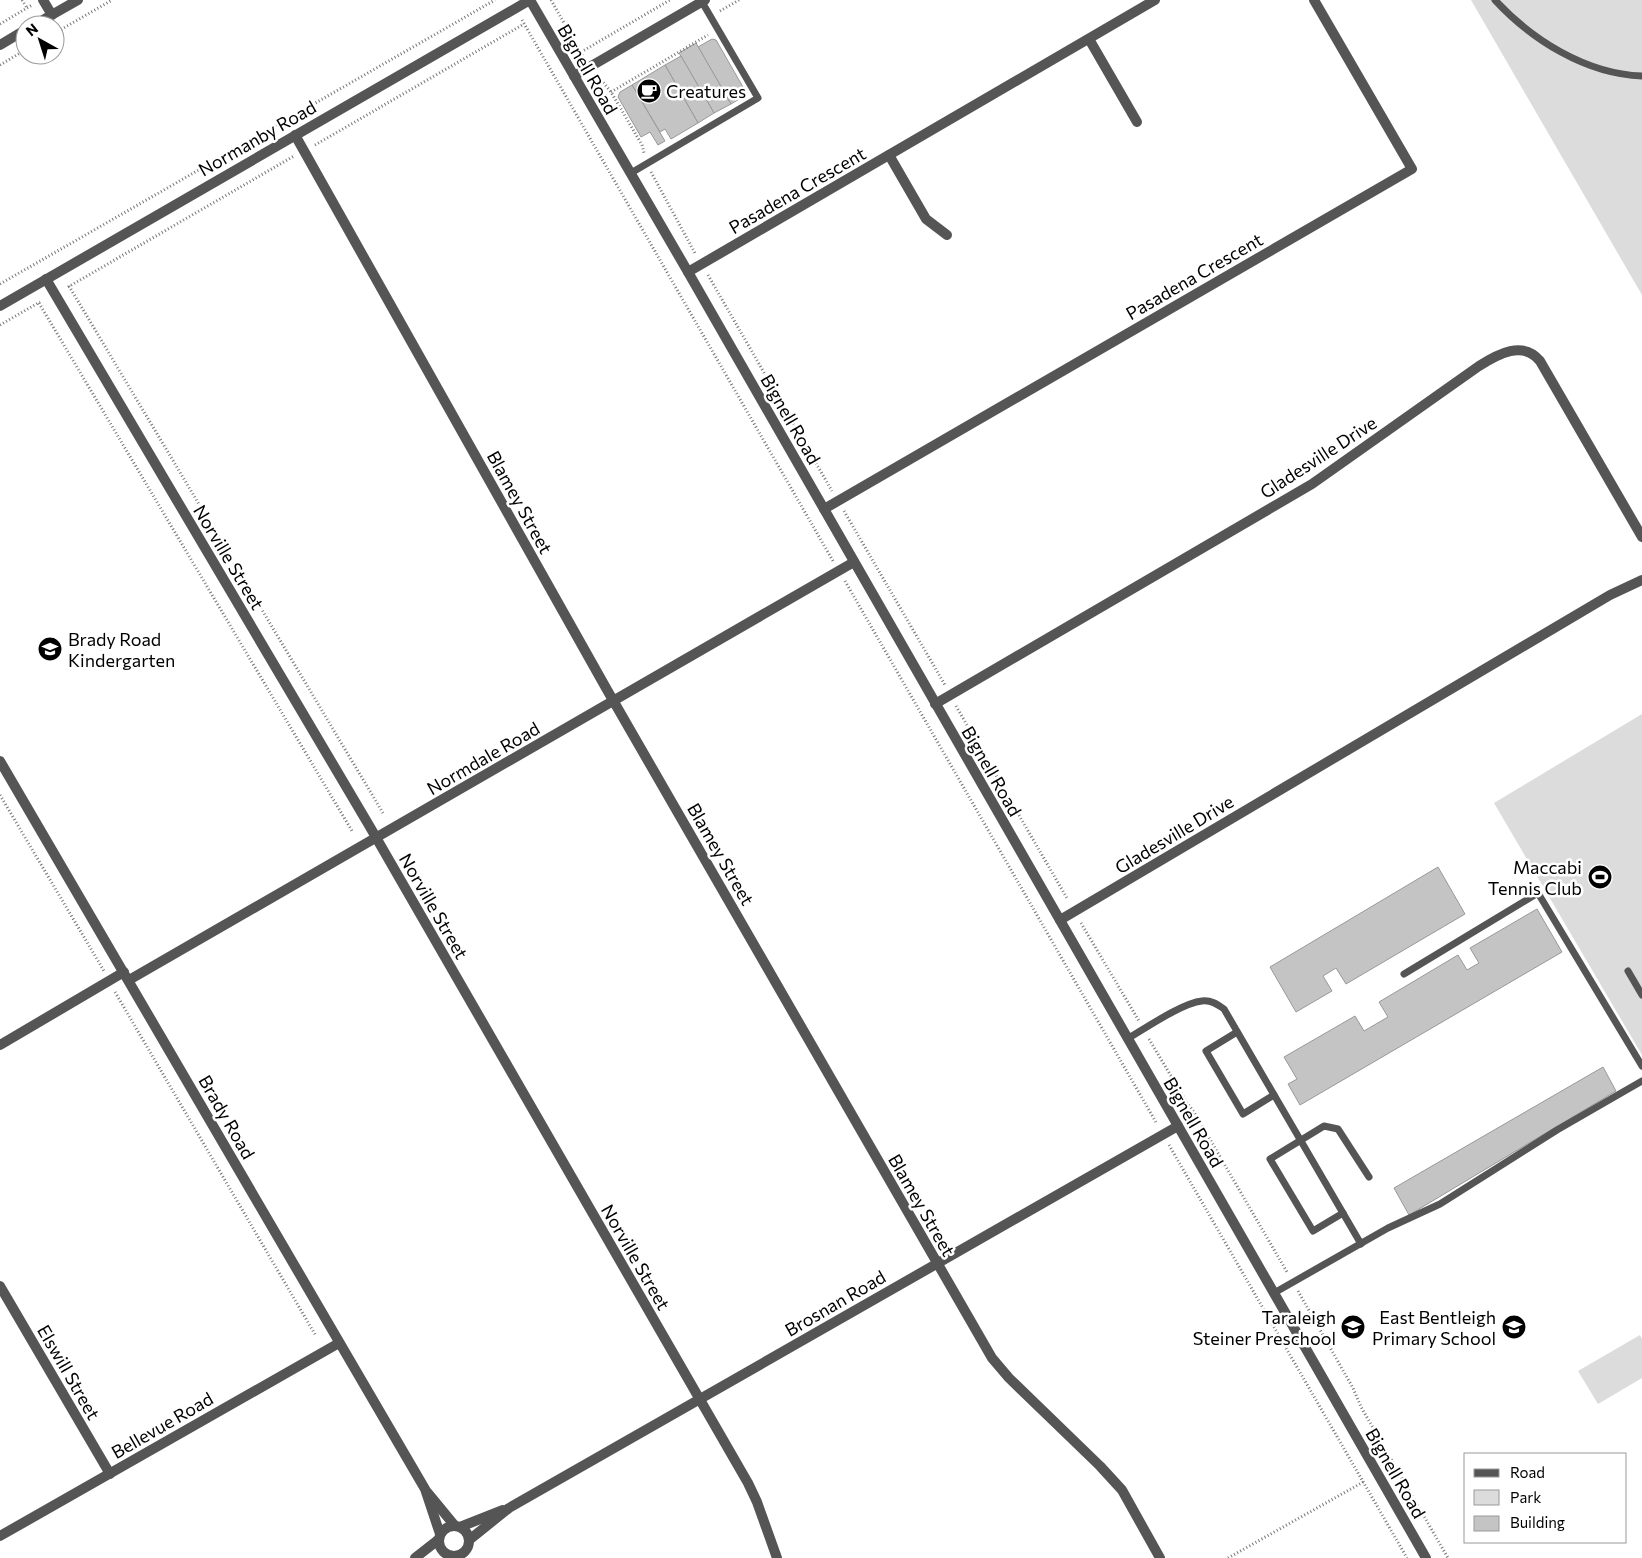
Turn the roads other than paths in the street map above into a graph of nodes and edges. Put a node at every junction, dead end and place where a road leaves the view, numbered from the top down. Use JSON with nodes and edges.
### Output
{"nodes":[{"id":1,"x":78,"y":0,"type":"edge"},
{"id":2,"x":530,"y":0,"type":"edge"},
{"id":3,"x":1155,"y":0,"type":"edge"},
{"id":4,"x":1314,"y":0,"type":"edge"},
{"id":5,"x":1495,"y":0,"type":"edge"},
{"id":6,"x":703,"y":1,"type":"edge"},
{"id":7,"x":38,"y":2,"type":"edge"},
{"id":8,"x":52,"y":15,"type":"joint"},
{"id":9,"x":15,"y":36,"type":"edge"},
{"id":10,"x":1088,"y":39,"type":"junction"},
{"id":11,"x":0,"y":45,"type":"edge"},
{"id":12,"x":574,"y":76,"type":"junction"},
{"id":13,"x":1642,"y":76,"type":"edge"},
{"id":14,"x":1137,"y":122,"type":"dead end"},
{"id":15,"x":295,"y":135,"type":"junction"},
{"id":16,"x":889,"y":155,"type":"junction"},
{"id":17,"x":631,"y":173,"type":"junction"},
{"id":18,"x":947,"y":235,"type":"dead end"},
{"id":19,"x":688,"y":272,"type":"junction"},
{"id":20,"x":46,"y":279,"type":"junction"},
{"id":21,"x":0,"y":306,"type":"edge"},
{"id":22,"x":824,"y":509,"type":"junction"},
{"id":23,"x":1642,"y":537,"type":"edge"},
{"id":24,"x":854,"y":562,"type":"junction"},
{"id":25,"x":1642,"y":580,"type":"edge"},
{"id":26,"x":614,"y":701,"type":"junction"},
{"id":27,"x":935,"y":704,"type":"junction"},
{"id":28,"x":2,"y":767,"type":"edge"},
{"id":29,"x":376,"y":838,"type":"junction"},
{"id":30,"x":1060,"y":920,"type":"junction"},
{"id":31,"x":1628,"y":971,"type":"dead end"},
{"id":32,"x":1404,"y":974,"type":"dead end"},
{"id":33,"x":126,"y":976,"type":"junction"},
{"id":34,"x":1642,"y":995,"type":"edge"},
{"id":35,"x":1237,"y":1032,"type":"junction"},
{"id":36,"x":1127,"y":1039,"type":"junction"},
{"id":37,"x":0,"y":1045,"type":"edge"},
{"id":38,"x":1642,"y":1066,"type":"edge"},
{"id":39,"x":1642,"y":1081,"type":"edge"},
{"id":40,"x":1274,"y":1096,"type":"junction"},
{"id":41,"x":1178,"y":1126,"type":"junction"},
{"id":42,"x":1301,"y":1141,"type":"junction"},
{"id":43,"x":1369,"y":1177,"type":"dead end"},
{"id":44,"x":1343,"y":1213,"type":"junction"},
{"id":45,"x":1360,"y":1244,"type":"junction"},
{"id":46,"x":937,"y":1264,"type":"junction"},
{"id":47,"x":0,"y":1286,"type":"edge"},
{"id":48,"x":1274,"y":1294,"type":"junction"},
{"id":49,"x":339,"y":1343,"type":"junction"},
{"id":50,"x":699,"y":1399,"type":"junction"},
{"id":51,"x":110,"y":1474,"type":"junction"},
{"id":52,"x":424,"y":1489,"type":"junction"},
{"id":53,"x":509,"y":1508,"type":"junction"},
{"id":54,"x":457,"y":1526,"type":"junction"},
{"id":55,"x":0,"y":1536,"type":"edge"},
{"id":56,"x":439,"y":1537,"type":"junction"},
{"id":57,"x":469,"y":1549,"type":"edge"},
{"id":58,"x":448,"y":1557,"type":"edge"},
{"id":59,"x":415,"y":1558,"type":"edge"},
{"id":60,"x":777,"y":1558,"type":"edge"},
{"id":61,"x":1160,"y":1558,"type":"edge"},
{"id":62,"x":1426,"y":1558,"type":"edge"}],
"edges":[{"from":1,"to":8,"type":"street"},
{"from":2,"to":12,"type":"street","name":"Bignell Road"},
{"from":2,"to":15,"type":"street","name":"Normanby Road"},
{"from":3,"to":10,"type":"street","name":"Pasadena Crescent"},
{"from":4,"to":22,"type":"street","name":"Pasadena Crescent"},
{"from":5,"to":13,"type":"lane"},
{"from":6,"to":12,"type":"street"},
{"from":6,"to":17,"type":"lane"},
{"from":7,"to":8,"type":"street"},
{"from":9,"to":11,"type":"street"},
{"from":10,"to":14,"type":"street"},
{"from":10,"to":16,"type":"street","name":"Pasadena Crescent"},
{"from":12,"to":17,"type":"street","name":"Bignell Road"},
{"from":15,"to":20,"type":"street","name":"Normanby Road"},
{"from":15,"to":26,"type":"street","name":"Blamey Street"},
{"from":16,"to":18,"type":"street"},
{"from":16,"to":19,"type":"street","name":"Pasadena Crescent"},
{"from":17,"to":19,"type":"street","name":"Bignell Road"},
{"from":19,"to":22,"type":"street","name":"Bignell Road"},
{"from":20,"to":21,"type":"street","name":"Normanby Road"},
{"from":20,"to":29,"type":"street","name":"Norville Street"},
{"from":22,"to":24,"type":"street","name":"Bignell Road"},
{"from":23,"to":27,"type":"street","name":"Gladesville Drive"},
{"from":24,"to":26,"type":"street","name":"Normdale Road"},
{"from":24,"to":27,"type":"street","name":"Bignell Road"},
{"from":25,"to":30,"type":"street","name":"Gladesville Drive"},
{"from":26,"to":29,"type":"street","name":"Normdale Road"},
{"from":26,"to":46,"type":"street","name":"Blamey Street"},
{"from":27,"to":30,"type":"street","name":"Bignell Road"},
{"from":28,"to":33,"type":"street","name":"Brady Road"},
{"from":29,"to":33,"type":"street","name":"Normdale Road"},
{"from":29,"to":50,"type":"street","name":"Norville Street"},
{"from":30,"to":36,"type":"street","name":"Bignell Road"},
{"from":31,"to":34,"type":"lane"},
{"from":32,"to":38,"type":"lane"},
{"from":33,"to":37,"type":"street","name":"Normdale Road"},
{"from":33,"to":49,"type":"street","name":"Brady Road"},
{"from":35,"to":36,"type":"lane"},
{"from":35,"to":40,"type":"lane"},
{"from":35,"to":40,"type":"lane"},
{"from":36,"to":41,"type":"street","name":"Bignell Road"},
{"from":39,"to":45,"type":"lane"},
{"from":40,"to":42,"type":"lane"},
{"from":41,"to":46,"type":"street","name":"Brosnan Road"},
{"from":41,"to":48,"type":"street","name":"Bignell Road"},
{"from":42,"to":43,"type":"lane"},
{"from":42,"to":44,"type":"lane"},
{"from":42,"to":44,"type":"lane"},
{"from":44,"to":45,"type":"lane"},
{"from":45,"to":48,"type":"lane"},
{"from":46,"to":50,"type":"street","name":"Brosnan Road"},
{"from":46,"to":61,"type":"street","name":"Blamey Street"},
{"from":47,"to":51,"type":"street","name":"Elswill Street"},
{"from":48,"to":62,"type":"street","name":"Bignell Road"},
{"from":49,"to":51,"type":"street","name":"Bellevue Road"},
{"from":49,"to":52,"type":"street","name":"Brady Road"},
{"from":50,"to":53,"type":"street","name":"Brosnan Road"},
{"from":50,"to":60,"type":"street","name":"Norville Street"},
{"from":51,"to":55,"type":"street","name":"Bellevue Road"},
{"from":52,"to":54,"type":"street","name":"Brady Road"},
{"from":52,"to":56,"type":"street","name":"Brady Road"},
{"from":53,"to":54,"type":"street","name":"Brosnan Road"},
{"from":53,"to":57,"type":"street","name":"Brosnan Road"},
{"from":54,"to":56,"type":"street"},
{"from":54,"to":57,"type":"street"},
{"from":56,"to":58,"type":"street"},
{"from":56,"to":59,"type":"street"},
{"from":57,"to":58,"type":"street"}]}
